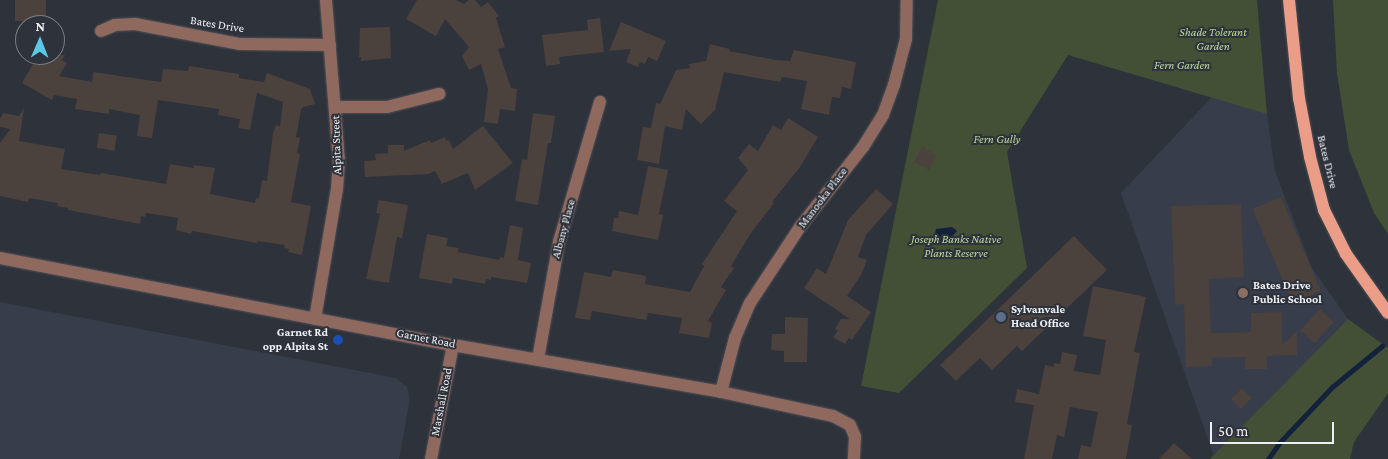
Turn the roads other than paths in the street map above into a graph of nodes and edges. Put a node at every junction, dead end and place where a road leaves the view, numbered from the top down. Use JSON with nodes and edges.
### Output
{"nodes":[{"id":1,"x":326,"y":0,"type":"edge"},
{"id":2,"x":907,"y":0,"type":"edge"},
{"id":3,"x":1289,"y":0,"type":"edge"},
{"id":4,"x":101,"y":31,"type":"dead end"},
{"id":5,"x":330,"y":45,"type":"junction"},
{"id":6,"x":438,"y":94,"type":"dead end"},
{"id":7,"x":600,"y":102,"type":"dead end"},
{"id":8,"x":335,"y":107,"type":"junction"},
{"id":9,"x":0,"y":258,"type":"edge"},
{"id":10,"x":1388,"y":313,"type":"edge"},
{"id":11,"x":315,"y":319,"type":"junction"},
{"id":12,"x":453,"y":344,"type":"junction"},
{"id":13,"x":538,"y":359,"type":"junction"},
{"id":14,"x":722,"y":392,"type":"junction"},
{"id":15,"x":431,"y":459,"type":"edge"},
{"id":16,"x":854,"y":459,"type":"edge"}],
"edges":[{"from":1,"to":5,"type":"street","name":"Alpita Street"},
{"from":2,"to":14,"type":"street","name":"Manooka Place"},
{"from":3,"to":10,"type":"main road","name":"Bates Drive"},
{"from":4,"to":5,"type":"street","name":"Bates Drive"},
{"from":5,"to":8,"type":"street","name":"Alpita Street"},
{"from":6,"to":8,"type":"street"},
{"from":7,"to":13,"type":"street","name":"Albany Place"},
{"from":8,"to":11,"type":"street","name":"Alpita Street"},
{"from":9,"to":11,"type":"street","name":"Garnet Road"},
{"from":11,"to":12,"type":"street","name":"Garnet Road"},
{"from":12,"to":13,"type":"street","name":"Garnet Road"},
{"from":12,"to":15,"type":"street","name":"Marshall Road"},
{"from":13,"to":14,"type":"street","name":"Garnet Road"},
{"from":14,"to":16,"type":"street","name":"Garnet Road"}]}
